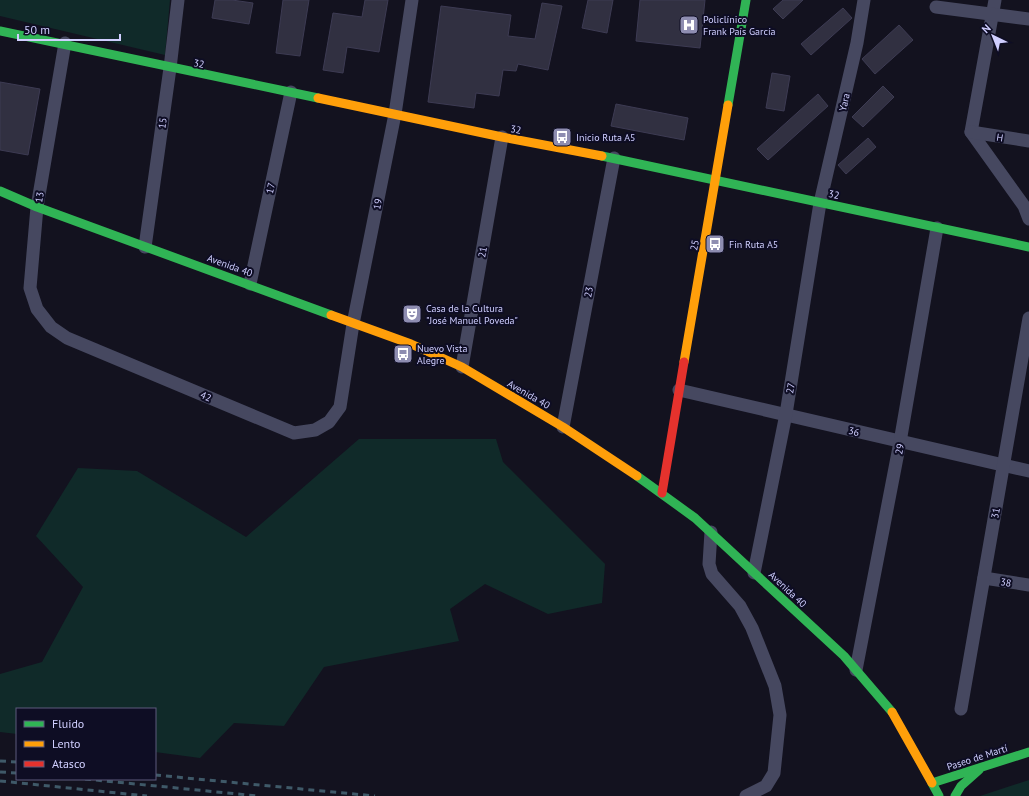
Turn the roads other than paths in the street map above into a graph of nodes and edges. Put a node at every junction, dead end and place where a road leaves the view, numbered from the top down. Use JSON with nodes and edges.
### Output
{"nodes":[{"id":1,"x":178,"y":0,"type":"edge"},
{"id":2,"x":412,"y":0,"type":"edge"},
{"id":3,"x":746,"y":0,"type":"edge"},
{"id":4,"x":864,"y":0,"type":"edge"},
{"id":5,"x":995,"y":0,"type":"edge"},
{"id":6,"x":936,"y":6,"type":"dead end"},
{"id":7,"x":993,"y":14,"type":"junction"},
{"id":8,"x":1029,"y":19,"type":"edge"},
{"id":9,"x":0,"y":31,"type":"edge"},
{"id":10,"x":65,"y":43,"type":"junction"},
{"id":11,"x":170,"y":68,"type":"junction"},
{"id":12,"x":291,"y":92,"type":"junction"},
{"id":13,"x":395,"y":114,"type":"junction"},
{"id":14,"x":971,"y":132,"type":"junction"},
{"id":15,"x":502,"y":137,"type":"junction"},
{"id":16,"x":1029,"y":141,"type":"edge"},
{"id":17,"x":614,"y":158,"type":"junction"},
{"id":18,"x":717,"y":180,"type":"junction"},
{"id":19,"x":0,"y":191,"type":"edge"},
{"id":20,"x":820,"y":203,"type":"junction"},
{"id":21,"x":37,"y":207,"type":"junction"},
{"id":22,"x":1029,"y":219,"type":"edge"},
{"id":23,"x":937,"y":228,"type":"junction"},
{"id":24,"x":145,"y":246,"type":"junction"},
{"id":25,"x":1029,"y":247,"type":"edge"},
{"id":26,"x":250,"y":284,"type":"junction"},
{"id":27,"x":1029,"y":318,"type":"edge"},
{"id":28,"x":353,"y":324,"type":"junction"},
{"id":29,"x":67,"y":338,"type":"joint"},
{"id":30,"x":1026,"y":358,"type":"edge"},
{"id":31,"x":462,"y":367,"type":"junction"},
{"id":32,"x":679,"y":390,"type":"junction"},
{"id":33,"x":340,"y":407,"type":"joint"},
{"id":34,"x":786,"y":414,"type":"junction"},
{"id":35,"x":563,"y":427,"type":"junction"},
{"id":36,"x":900,"y":442,"type":"junction"},
{"id":37,"x":1003,"y":466,"type":"junction"},
{"id":38,"x":1029,"y":471,"type":"edge"},
{"id":39,"x":662,"y":493,"type":"junction"},
{"id":40,"x":711,"y":532,"type":"junction"},
{"id":41,"x":754,"y":573,"type":"junction"},
{"id":42,"x":984,"y":578,"type":"junction"},
{"id":43,"x":1029,"y":586,"type":"edge"},
{"id":44,"x":856,"y":670,"type":"junction"},
{"id":45,"x":961,"y":709,"type":"dead end"},
{"id":46,"x":1029,"y":752,"type":"edge"},
{"id":47,"x":983,"y":767,"type":"junction"},
{"id":48,"x":932,"y":783,"type":"junction"},
{"id":49,"x":746,"y":796,"type":"edge"},
{"id":50,"x":939,"y":796,"type":"edge"},
{"id":51,"x":955,"y":796,"type":"edge"}],
"edges":[{"from":1,"to":11,"type":"street","name":"15"},
{"from":2,"to":13,"type":"street","name":"19"},
{"from":3,"to":18,"type":"street","name":"25"},
{"from":4,"to":20,"type":"street","name":"Yara"},
{"from":5,"to":7,"type":"street"},
{"from":6,"to":7,"type":"street"},
{"from":7,"to":8,"type":"street"},
{"from":7,"to":14,"type":"street"},
{"from":9,"to":10,"type":"street","name":"32"},
{"from":10,"to":11,"type":"street","name":"32"},
{"from":10,"to":21,"type":"street","name":"13"},
{"from":11,"to":12,"type":"street","name":"32"},
{"from":11,"to":24,"type":"street","name":"15"},
{"from":12,"to":13,"type":"street","name":"32"},
{"from":12,"to":26,"type":"street","name":"17"},
{"from":13,"to":15,"type":"street","name":"32"},
{"from":13,"to":28,"type":"street","name":"19"},
{"from":14,"to":16,"type":"street","name":"H"},
{"from":14,"to":22,"type":"street"},
{"from":15,"to":17,"type":"street","name":"32"},
{"from":15,"to":31,"type":"street","name":"21"},
{"from":17,"to":18,"type":"street","name":"32"},
{"from":17,"to":35,"type":"street","name":"23"},
{"from":18,"to":20,"type":"street","name":"32"},
{"from":18,"to":32,"type":"street","name":"25"},
{"from":19,"to":21,"type":"street","name":"Avenida 40"},
{"from":20,"to":23,"type":"street","name":"32"},
{"from":20,"to":34,"type":"street","name":"27"},
{"from":21,"to":24,"type":"street","name":"Avenida 40"},
{"from":21,"to":29,"type":"street","name":"13"},
{"from":23,"to":25,"type":"street","name":"32"},
{"from":23,"to":36,"type":"street","name":"29"},
{"from":24,"to":26,"type":"street","name":"Avenida 40"},
{"from":26,"to":28,"type":"street","name":"Avenida 40"},
{"from":27,"to":30,"type":"street","name":"31"},
{"from":28,"to":31,"type":"street","name":"Avenida 40"},
{"from":28,"to":33,"type":"street","name":"19"},
{"from":29,"to":33,"type":"street","name":"42"},
{"from":30,"to":37,"type":"street","name":"31"},
{"from":31,"to":35,"type":"street","name":"Avenida 40"},
{"from":32,"to":34,"type":"street","name":"36"},
{"from":32,"to":39,"type":"street","name":"25"},
{"from":34,"to":36,"type":"street","name":"36"},
{"from":34,"to":41,"type":"street","name":"27"},
{"from":35,"to":39,"type":"street","name":"Avenida 40"},
{"from":36,"to":37,"type":"street","name":"36"},
{"from":36,"to":44,"type":"street","name":"29"},
{"from":37,"to":38,"type":"street","name":"36"},
{"from":37,"to":42,"type":"street","name":"31"},
{"from":39,"to":40,"type":"street","name":"Avenida 40"},
{"from":40,"to":41,"type":"street","name":"Avenida 40"},
{"from":40,"to":49,"type":"street"},
{"from":41,"to":44,"type":"street","name":"Avenida 40"},
{"from":42,"to":43,"type":"street","name":"38"},
{"from":42,"to":45,"type":"street","name":"31"},
{"from":44,"to":48,"type":"street","name":"Avenida 40"},
{"from":46,"to":47,"type":"street","name":"Paseo de Martí"},
{"from":47,"to":48,"type":"street","name":"Paseo de Martí"},
{"from":47,"to":51,"type":"street"},
{"from":48,"to":50,"type":"street","name":"Avenida 40"}]}
